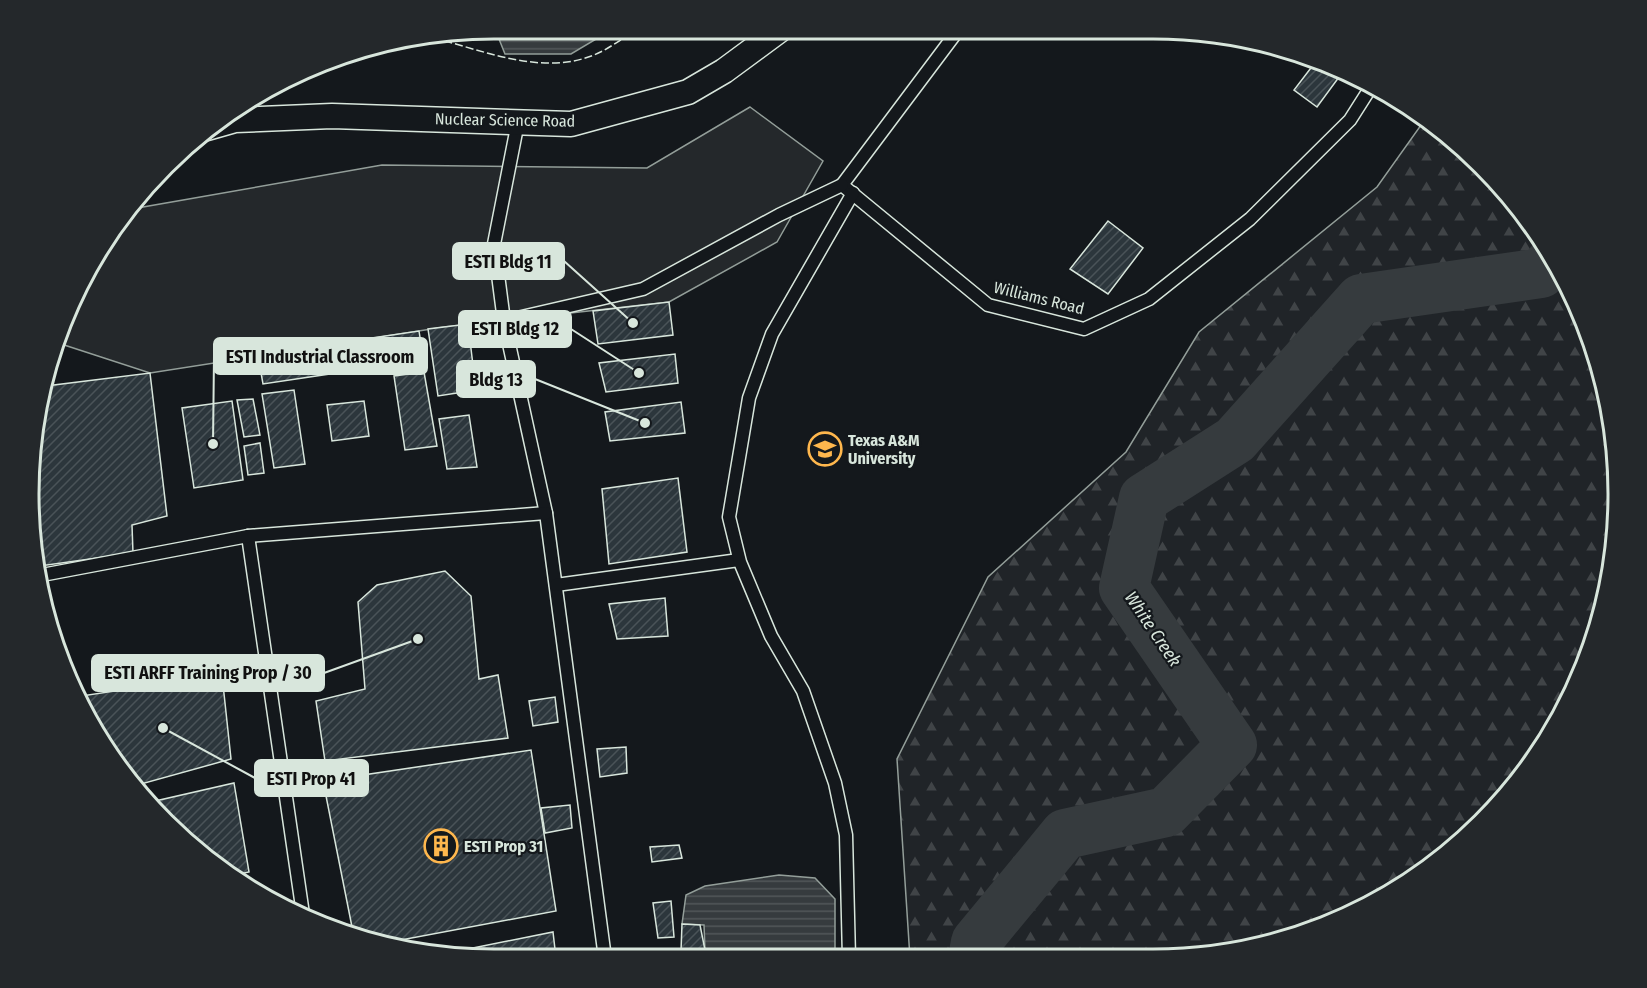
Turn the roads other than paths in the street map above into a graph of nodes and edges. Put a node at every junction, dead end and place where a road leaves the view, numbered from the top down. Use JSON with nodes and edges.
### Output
{"nodes":[{"id":1,"x":767,"y":39,"type":"edge"},
{"id":2,"x":952,"y":39,"type":"edge"},
{"id":3,"x":1367,"y":93,"type":"edge"},
{"id":4,"x":235,"y":120,"type":"edge"},
{"id":5,"x":518,"y":122,"type":"junction"},
{"id":6,"x":842,"y":185,"type":"junction"},
{"id":7,"x":853,"y":193,"type":"junction"},
{"id":8,"x":504,"y":321,"type":"junction"},
{"id":9,"x":546,"y":513,"type":"junction"},
{"id":10,"x":248,"y":536,"type":"junction"},
{"id":11,"x":740,"y":560,"type":"junction"},
{"id":12,"x":47,"y":574,"type":"edge"},
{"id":13,"x":556,"y":585,"type":"junction"},
{"id":14,"x":302,"y":906,"type":"edge"},
{"id":15,"x":604,"y":949,"type":"edge"},
{"id":16,"x":849,"y":949,"type":"edge"}],
"edges":[{"from":1,"to":5,"type":"street","name":"Nuclear Science Road"},
{"from":2,"to":6,"type":"lane"},
{"from":3,"to":7,"type":"lane","name":"Williams Road"},
{"from":4,"to":5,"type":"street","name":"Nuclear Science Road"},
{"from":5,"to":8,"type":"lane"},
{"from":6,"to":7,"type":"lane","name":"Williams Road"},
{"from":6,"to":8,"type":"lane"},
{"from":7,"to":11,"type":"lane"},
{"from":8,"to":9,"type":"lane"},
{"from":9,"to":10,"type":"lane"},
{"from":9,"to":13,"type":"lane"},
{"from":10,"to":12,"type":"lane"},
{"from":10,"to":14,"type":"lane"},
{"from":11,"to":13,"type":"lane"},
{"from":11,"to":16,"type":"lane"},
{"from":13,"to":15,"type":"lane"}]}
